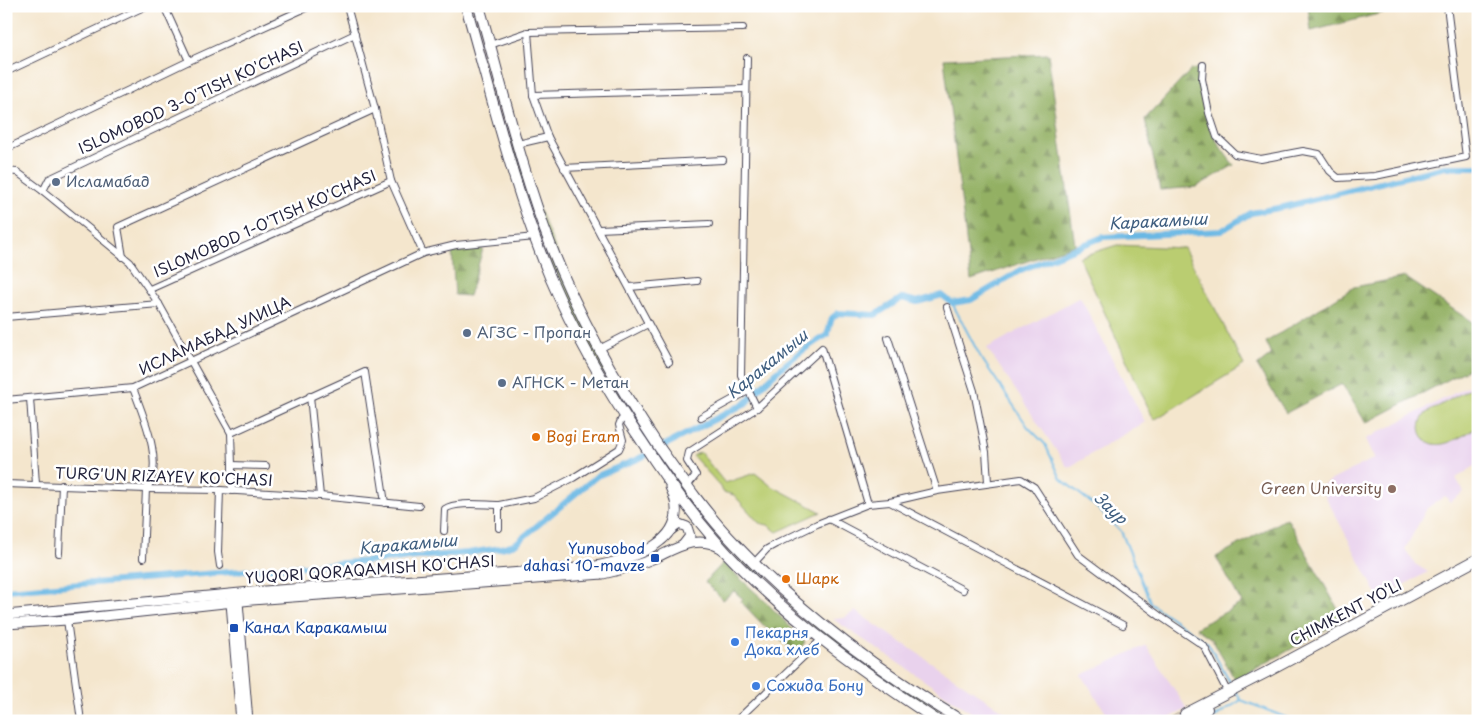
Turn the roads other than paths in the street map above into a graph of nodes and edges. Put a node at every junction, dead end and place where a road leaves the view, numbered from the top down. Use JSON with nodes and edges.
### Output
{"nodes":[{"id":1,"x":146,"y":6,"type":"edge"},
{"id":2,"x":164,"y":6,"type":"edge"},
{"id":3,"x":310,"y":6,"type":"edge"},
{"id":4,"x":347,"y":6,"type":"edge"},
{"id":5,"x":466,"y":6,"type":"edge"},
{"id":6,"x":479,"y":6,"type":"edge"},
{"id":7,"x":1447,"y":6,"type":"edge"},
{"id":8,"x":743,"y":28,"type":"dead end"},
{"id":9,"x":528,"y":32,"type":"junction"},
{"id":10,"x":355,"y":34,"type":"junction"},
{"id":11,"x":490,"y":45,"type":"junction"},
{"id":12,"x":747,"y":58,"type":"dead end"},
{"id":13,"x":189,"y":61,"type":"junction"},
{"id":14,"x":1203,"y":65,"type":"dead end"},
{"id":15,"x":6,"y":72,"type":"edge"},
{"id":16,"x":745,"y":89,"type":"junction"},
{"id":17,"x":533,"y":95,"type":"junction"},
{"id":18,"x":375,"y":109,"type":"junction"},
{"id":19,"x":512,"y":124,"type":"junction"},
{"id":20,"x":500,"y":128,"type":"junction"},
{"id":21,"x":548,"y":136,"type":"junction"},
{"id":22,"x":522,"y":143,"type":"dead end"},
{"id":23,"x":6,"y":149,"type":"edge"},
{"id":24,"x":723,"y":160,"type":"dead end"},
{"id":25,"x":564,"y":168,"type":"junction"},
{"id":26,"x":6,"y":171,"type":"edge"},
{"id":27,"x":391,"y":181,"type":"junction"},
{"id":28,"x":42,"y":190,"type":"junction"},
{"id":29,"x":709,"y":224,"type":"dead end"},
{"id":30,"x":599,"y":229,"type":"junction"},
{"id":31,"x":535,"y":237,"type":"junction"},
{"id":32,"x":423,"y":253,"type":"junction"},
{"id":33,"x":122,"y":258,"type":"junction"},
{"id":34,"x":697,"y":281,"type":"dead end"},
{"id":35,"x":630,"y":287,"type":"junction"},
{"id":36,"x":150,"y":289,"type":"junction"},
{"id":37,"x":159,"y":304,"type":"junction"},
{"id":38,"x":947,"y":307,"type":"dead end"},
{"id":39,"x":6,"y":317,"type":"edge"},
{"id":40,"x":648,"y":324,"type":"junction"},
{"id":41,"x":888,"y":338,"type":"dead end"},
{"id":42,"x":599,"y":349,"type":"junction"},
{"id":43,"x":190,"y":362,"type":"junction"},
{"id":44,"x":669,"y":362,"type":"dead end"},
{"id":45,"x":132,"y":388,"type":"junction"},
{"id":46,"x":748,"y":391,"type":"junction"},
{"id":47,"x":310,"y":396,"type":"junction"},
{"id":48,"x":30,"y":398,"type":"junction"},
{"id":49,"x":6,"y":400,"type":"edge"},
{"id":50,"x":757,"y":408,"type":"junction"},
{"id":51,"x":625,"y":416,"type":"junction"},
{"id":52,"x":701,"y":417,"type":"dead end"},
{"id":53,"x":231,"y":433,"type":"junction"},
{"id":54,"x":232,"y":465,"type":"junction"},
{"id":55,"x":266,"y":466,"type":"dead end"},
{"id":56,"x":666,"y":478,"type":"junction"},
{"id":57,"x":988,"y":482,"type":"junction"},
{"id":58,"x":6,"y":484,"type":"edge"},
{"id":59,"x":36,"y":484,"type":"junction"},
{"id":60,"x":62,"y":485,"type":"junction"},
{"id":61,"x":687,"y":486,"type":"junction"},
{"id":62,"x":146,"y":489,"type":"junction"},
{"id":63,"x":220,"y":490,"type":"junction"},
{"id":64,"x":232,"y":491,"type":"junction"},
{"id":65,"x":937,"y":491,"type":"junction"},
{"id":66,"x":320,"y":496,"type":"junction"},
{"id":67,"x":890,"y":502,"type":"junction"},
{"id":68,"x":385,"y":504,"type":"junction"},
{"id":69,"x":868,"y":504,"type":"junction"},
{"id":70,"x":499,"y":505,"type":"junction"},
{"id":71,"x":419,"y":506,"type":"dead end"},
{"id":72,"x":829,"y":519,"type":"junction"},
{"id":73,"x":499,"y":528,"type":"dead end"},
{"id":74,"x":671,"y":530,"type":"junction"},
{"id":75,"x":444,"y":531,"type":"dead end"},
{"id":76,"x":682,"y":545,"type":"junction"},
{"id":77,"x":723,"y":549,"type":"junction"},
{"id":78,"x":59,"y":553,"type":"dead end"},
{"id":79,"x":144,"y":558,"type":"dead end"},
{"id":80,"x":1478,"y":558,"type":"edge"},
{"id":81,"x":754,"y":563,"type":"junction"},
{"id":82,"x":220,"y":566,"type":"dead end"},
{"id":83,"x":963,"y":590,"type":"dead end"},
{"id":84,"x":787,"y":593,"type":"junction"},
{"id":85,"x":234,"y":599,"type":"junction"},
{"id":86,"x":778,"y":603,"type":"junction"},
{"id":87,"x":6,"y":615,"type":"edge"},
{"id":88,"x":67,"y":620,"type":"junction"},
{"id":89,"x":6,"y":624,"type":"edge"},
{"id":90,"x":1123,"y":625,"type":"dead end"},
{"id":91,"x":822,"y":639,"type":"junction"},
{"id":92,"x":1228,"y":694,"type":"junction"},
{"id":93,"x":1188,"y":717,"type":"tunnel mouth"},
{"id":94,"x":81,"y":721,"type":"edge"},
{"id":95,"x":241,"y":721,"type":"edge"},
{"id":96,"x":248,"y":721,"type":"edge"},
{"id":97,"x":736,"y":721,"type":"edge"},
{"id":98,"x":938,"y":721,"type":"edge"},
{"id":99,"x":962,"y":721,"type":"edge"}],
"edges":[{"from":1,"to":15,"type":"street"},
{"from":2,"to":13,"type":"street"},
{"from":3,"to":13,"type":"street"},
{"from":4,"to":10,"type":"street"},
{"from":5,"to":20,"type":"highway"},
{"from":6,"to":11,"type":"highway"},
{"from":7,"to":14,"type":"street"},
{"from":8,"to":9,"type":"street"},
{"from":9,"to":11,"type":"street"},
{"from":9,"to":17,"type":"street"},
{"from":10,"to":18,"type":"street"},
{"from":10,"to":28,"type":"street","name":"ISLOMOBOD 3-O'TISH KO'CHASI"},
{"from":11,"to":19,"type":"highway"},
{"from":12,"to":16,"type":"street"},
{"from":13,"to":23,"type":"street"},
{"from":16,"to":17,"type":"street"},
{"from":16,"to":46,"type":"street"},
{"from":17,"to":21,"type":"street"},
{"from":18,"to":27,"type":"street"},
{"from":18,"to":33,"type":"street"},
{"from":19,"to":20,"type":"highway"},
{"from":19,"to":42,"type":"highway"},
{"from":20,"to":31,"type":"highway"},
{"from":21,"to":22,"type":"street"},
{"from":21,"to":25,"type":"street"},
{"from":24,"to":25,"type":"street"},
{"from":25,"to":30,"type":"street"},
{"from":26,"to":28,"type":"street"},
{"from":27,"to":32,"type":"street"},
{"from":27,"to":36,"type":"street","name":"ISLOMOBOD 1-O'TISH KO'CHASI"},
{"from":28,"to":33,"type":"street"},
{"from":29,"to":30,"type":"street"},
{"from":30,"to":35,"type":"street"},
{"from":31,"to":32,"type":"street","name":"ИСЛАМАБАД УЛИЦА"},
{"from":31,"to":51,"type":"highway"},
{"from":32,"to":43,"type":"street","name":"ИСЛАМАБАД УЛИЦА"},
{"from":33,"to":36,"type":"street"},
{"from":34,"to":35,"type":"street"},
{"from":35,"to":40,"type":"street"},
{"from":36,"to":37,"type":"street"},
{"from":37,"to":39,"type":"street","name":"ISLOMOBOD 1-O'TISH KO'CHASI"},
{"from":37,"to":43,"type":"street"},
{"from":38,"to":57,"type":"street"},
{"from":40,"to":42,"type":"street"},
{"from":40,"to":44,"type":"street"},
{"from":41,"to":65,"type":"street"},
{"from":42,"to":61,"type":"highway"},
{"from":43,"to":45,"type":"street","name":"ИСЛАМАБАД УЛИЦА"},
{"from":43,"to":53,"type":"street"},
{"from":45,"to":48,"type":"street","name":"ИСЛАМАБАД УЛИЦА"},
{"from":45,"to":62,"type":"street"},
{"from":46,"to":50,"type":"street"},
{"from":46,"to":52,"type":"street"},
{"from":47,"to":53,"type":"street"},
{"from":47,"to":66,"type":"street"},
{"from":47,"to":68,"type":"street"},
{"from":48,"to":49,"type":"street","name":"ИСЛАМАБАД УЛИЦА"},
{"from":48,"to":59,"type":"street"},
{"from":50,"to":61,"type":"street"},
{"from":50,"to":69,"type":"street"},
{"from":51,"to":56,"type":"highway"},
{"from":51,"to":70,"type":"street"},
{"from":53,"to":54,"type":"street"},
{"from":54,"to":55,"type":"street"},
{"from":54,"to":64,"type":"street"},
{"from":56,"to":74,"type":"main road"},
{"from":56,"to":77,"type":"highway"},
{"from":57,"to":65,"type":"street"},
{"from":57,"to":92,"type":"street"},
{"from":58,"to":59,"type":"street","name":"TURG'UN RIZAYEV KO'CHASI"},
{"from":59,"to":60,"type":"street","name":"TURG'UN RIZAYEV KO'CHASI"},
{"from":60,"to":62,"type":"street","name":"TURG'UN RIZAYEV KO'CHASI"},
{"from":60,"to":78,"type":"street"},
{"from":61,"to":81,"type":"highway"},
{"from":62,"to":63,"type":"street","name":"TURG'UN RIZAYEV KO'CHASI"},
{"from":62,"to":79,"type":"street"},
{"from":63,"to":64,"type":"street","name":"TURG'UN RIZAYEV KO'CHASI"},
{"from":63,"to":82,"type":"street"},
{"from":64,"to":66,"type":"street","name":"TURG'UN RIZAYEV KO'CHASI"},
{"from":65,"to":67,"type":"street"},
{"from":66,"to":68,"type":"street","name":"TURG'UN RIZAYEV KO'CHASI"},
{"from":67,"to":69,"type":"street"},
{"from":67,"to":90,"type":"street"},
{"from":68,"to":71,"type":"street","name":"TURG'UN RIZAYEV KO'CHASI"},
{"from":69,"to":72,"type":"street"},
{"from":70,"to":73,"type":"street"},
{"from":70,"to":75,"type":"street"},
{"from":72,"to":81,"type":"street"},
{"from":72,"to":83,"type":"street"},
{"from":74,"to":76,"type":"main road"},
{"from":74,"to":85,"type":"main road","name":"YUQORI QORAQAMISH KO'CHASI"},
{"from":76,"to":77,"type":"main road","name":"YUQORI QORAQAMISH KO'CHASI"},
{"from":76,"to":85,"type":"main road","name":"YUQORI QORAQAMISH KO'CHASI"},
{"from":77,"to":86,"type":"highway"},
{"from":80,"to":92,"type":"highway","name":"CHIMKENT YO‘LI"},
{"from":81,"to":84,"type":"highway"},
{"from":84,"to":86,"type":"highway"},
{"from":84,"to":99,"type":"highway"},
{"from":85,"to":87,"type":"main road","name":"YUQORI QORAQAMISH KO'CHASI"},
{"from":85,"to":88,"type":"main road","name":"YUQORI QORAQAMISH KO'CHASI"},
{"from":85,"to":95,"type":"main road"},
{"from":85,"to":96,"type":"main road"},
{"from":86,"to":91,"type":"highway"},
{"from":88,"to":89,"type":"main road","name":"YUQORI QORAQAMISH KO'CHASI"},
{"from":88,"to":94,"type":"street"},
{"from":91,"to":97,"type":"street"},
{"from":91,"to":98,"type":"highway"},
{"from":92,"to":93,"type":"highway","name":"CHIMKENT YO‘LI"}]}
